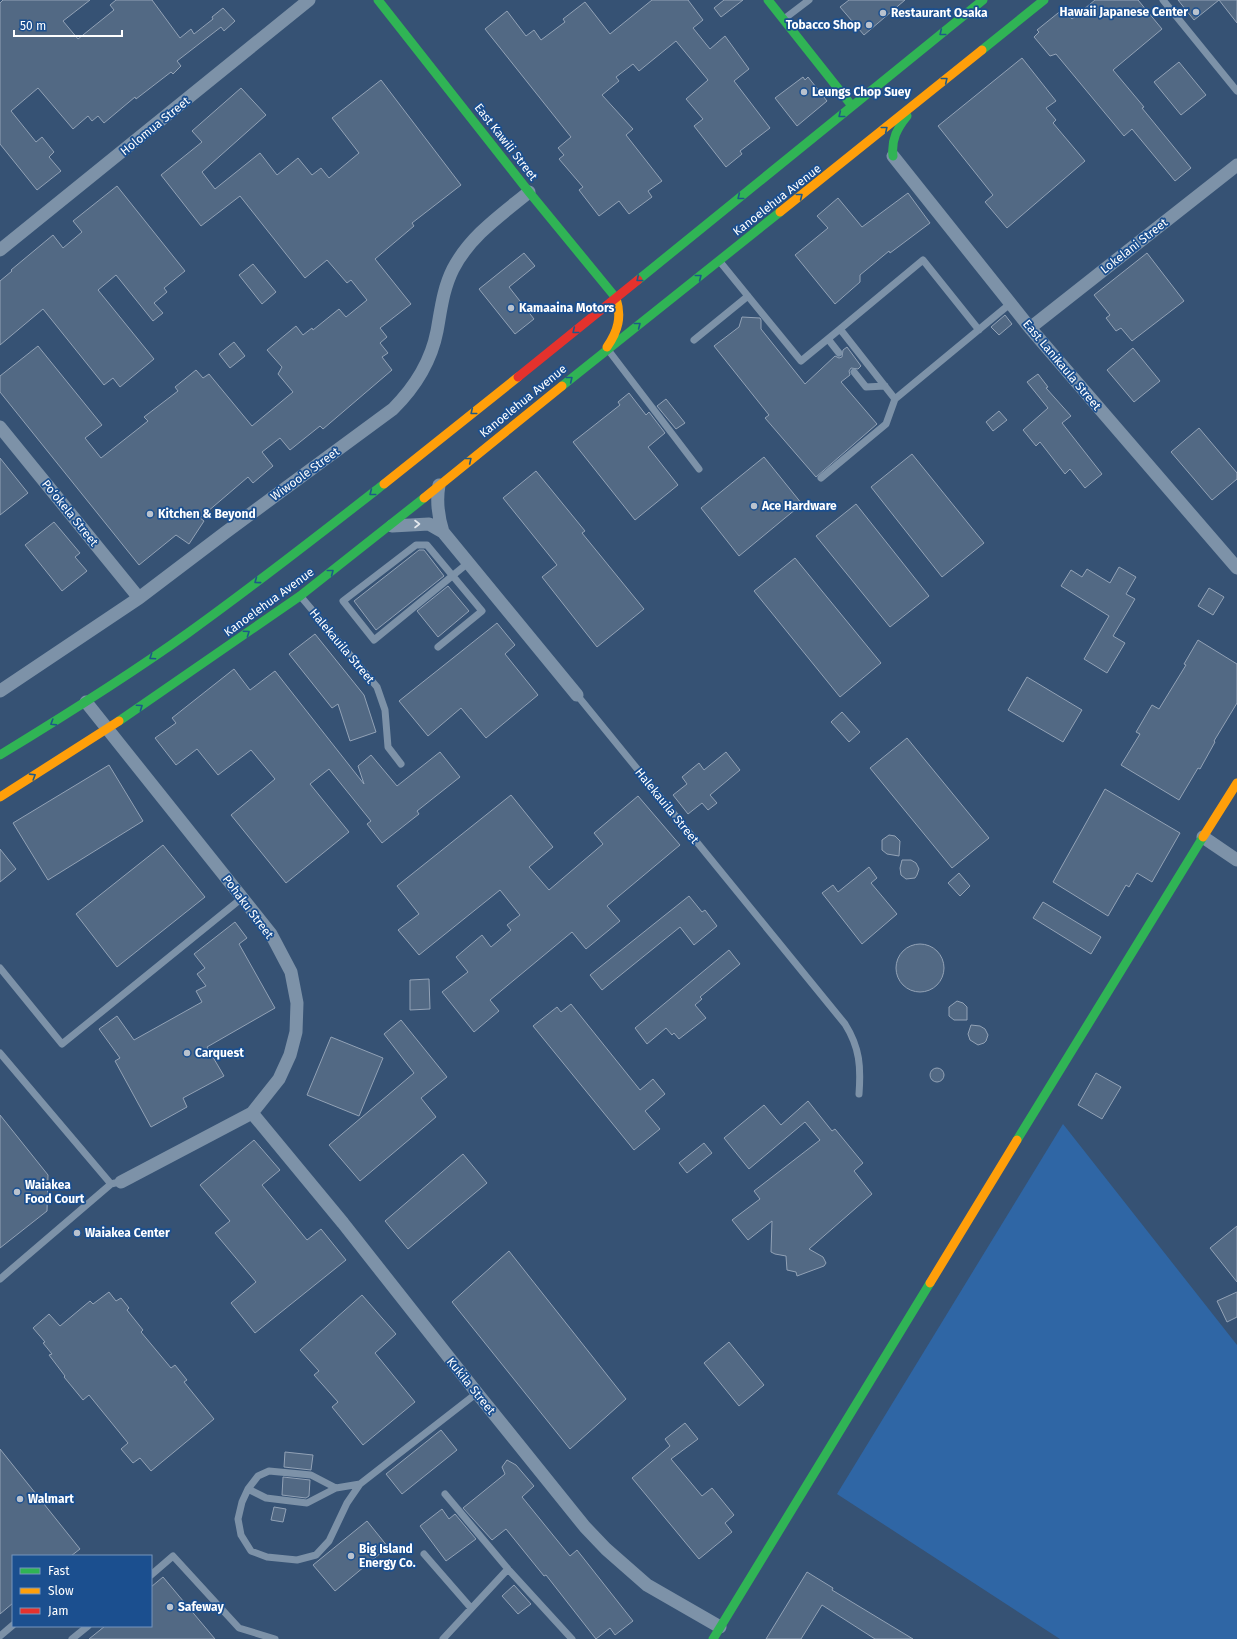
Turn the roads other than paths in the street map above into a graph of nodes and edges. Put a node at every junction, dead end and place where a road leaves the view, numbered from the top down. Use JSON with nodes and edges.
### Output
{"nodes":[{"id":1,"x":309,"y":0,"type":"edge"},
{"id":2,"x":378,"y":0,"type":"edge"},
{"id":3,"x":768,"y":0,"type":"edge"},
{"id":4,"x":809,"y":0,"type":"edge"},
{"id":5,"x":983,"y":0,"type":"edge"},
{"id":6,"x":1044,"y":0,"type":"edge"},
{"id":7,"x":1162,"y":0,"type":"edge"},
{"id":8,"x":784,"y":20,"type":"junction"},
{"id":9,"x":1237,"y":91,"type":"edge"},
{"id":10,"x":915,"y":105,"type":"junction"},
{"id":11,"x":852,"y":106,"type":"junction"},
{"id":12,"x":855,"y":153,"type":"junction"},
{"id":13,"x":867,"y":154,"type":"dead end"},
{"id":14,"x":888,"y":155,"type":"joint"},
{"id":15,"x":1237,"y":165,"type":"edge"},
{"id":16,"x":530,"y":192,"type":"junction"},
{"id":17,"x":0,"y":250,"type":"edge"},
{"id":18,"x":719,"y":261,"type":"junction"},
{"id":19,"x":748,"y":296,"type":"junction"},
{"id":20,"x":616,"y":298,"type":"junction"},
{"id":21,"x":668,"y":301,"type":"junction"},
{"id":22,"x":1011,"y":303,"type":"junction"},
{"id":23,"x":628,"y":304,"type":"dead end"},
{"id":24,"x":648,"y":307,"type":"dead end"},
{"id":25,"x":1030,"y":328,"type":"junction"},
{"id":26,"x":840,"y":329,"type":"junction"},
{"id":27,"x":979,"y":330,"type":"junction"},
{"id":28,"x":828,"y":339,"type":"junction"},
{"id":29,"x":694,"y":340,"type":"dead end"},
{"id":30,"x":605,"y":351,"type":"junction"},
{"id":31,"x":839,"y":353,"type":"dead end"},
{"id":32,"x":854,"y":372,"type":"dead end"},
{"id":33,"x":885,"y":386,"type":"junction"},
{"id":34,"x":895,"y":399,"type":"junction"},
{"id":35,"x":0,"y":427,"type":"edge"},
{"id":36,"x":698,"y":469,"type":"dead end"},
{"id":37,"x":821,"y":478,"type":"dead end"},
{"id":38,"x":439,"y":485,"type":"junction"},
{"id":39,"x":390,"y":526,"type":"junction"},
{"id":40,"x":443,"y":532,"type":"junction"},
{"id":41,"x":468,"y":562,"type":"junction"},
{"id":42,"x":1237,"y":568,"type":"edge"},
{"id":43,"x":452,"y":575,"type":"junction"},
{"id":44,"x":300,"y":596,"type":"junction"},
{"id":45,"x":139,"y":598,"type":"junction"},
{"id":46,"x":438,"y":646,"type":"dead end"},
{"id":47,"x":0,"y":691,"type":"edge"},
{"id":48,"x":576,"y":695,"type":"joint"},
{"id":49,"x":86,"y":702,"type":"junction"},
{"id":50,"x":108,"y":729,"type":"junction"},
{"id":51,"x":0,"y":755,"type":"edge"},
{"id":52,"x":401,"y":764,"type":"dead end"},
{"id":53,"x":1237,"y":783,"type":"edge"},
{"id":54,"x":0,"y":797,"type":"edge"},
{"id":55,"x":1203,"y":837,"type":"junction"},
{"id":56,"x":1237,"y":860,"type":"edge"},
{"id":57,"x":242,"y":898,"type":"junction"},
{"id":58,"x":0,"y":968,"type":"edge"},
{"id":59,"x":0,"y":1053,"type":"edge"},
{"id":60,"x":858,"y":1094,"type":"dead end"},
{"id":61,"x":252,"y":1112,"type":"junction"},
{"id":62,"x":116,"y":1183,"type":"junction"},
{"id":63,"x":0,"y":1280,"type":"edge"},
{"id":64,"x":476,"y":1393,"type":"junction"},
{"id":65,"x":360,"y":1484,"type":"junction"},
{"id":66,"x":336,"y":1488,"type":"junction"},
{"id":67,"x":248,"y":1489,"type":"junction"},
{"id":68,"x":445,"y":1494,"type":"dead end"},
{"id":69,"x":424,"y":1554,"type":"dead end"},
{"id":70,"x":508,"y":1569,"type":"junction"},
{"id":71,"x":152,"y":1573,"type":"edge"},
{"id":72,"x":471,"y":1608,"type":"junction"},
{"id":73,"x":12,"y":1626,"type":"edge"},
{"id":74,"x":87,"y":1627,"type":"edge"},
{"id":75,"x":720,"y":1627,"type":"junction"},
{"id":76,"x":0,"y":1636,"type":"edge"},
{"id":77,"x":72,"y":1639,"type":"edge"},
{"id":78,"x":275,"y":1639,"type":"edge"},
{"id":79,"x":443,"y":1639,"type":"edge"},
{"id":80,"x":572,"y":1639,"type":"edge"},
{"id":81,"x":713,"y":1639,"type":"edge"}],
"edges":[{"from":1,"to":17,"type":"street","name":"Holomua Street"},
{"from":2,"to":16,"type":"main road","name":"East Kawili Street"},
{"from":3,"to":8,"type":"main road"},
{"from":4,"to":8,"type":"lane"},
{"from":5,"to":11,"type":"main road","name":"Kanoelehua Avenue","one_way":true},
{"from":10,"to":6,"type":"main road","name":"Kanoelehua Avenue","one_way":true},
{"from":7,"to":9,"type":"lane"},
{"from":8,"to":11,"type":"main road"},
{"from":12,"to":10,"type":"main road","name":"Kanoelehua Avenue","one_way":true},
{"from":10,"to":14,"type":"main road"},
{"from":11,"to":20,"type":"main road","name":"Kanoelehua Avenue","one_way":true},
{"from":12,"to":13,"type":"main road"},
{"from":18,"to":12,"type":"main road","name":"Kanoelehua Avenue","one_way":true},
{"from":14,"to":22,"type":"street","name":"East Lanikaula Street"},
{"from":15,"to":25,"type":"street","name":"Lokelani Street"},
{"from":16,"to":20,"type":"main road","name":"East Kawili Street"},
{"from":16,"to":45,"type":"street","name":"Wiwoole Street"},
{"from":18,"to":19,"type":"lane"},
{"from":21,"to":18,"type":"main road","name":"Kanoelehua Avenue","one_way":true},
{"from":19,"to":28,"type":"lane"},
{"from":19,"to":29,"type":"lane"},
{"from":20,"to":23,"type":"main road"},
{"from":20,"to":30,"type":"main road"},
{"from":20,"to":49,"type":"main road","name":"Kanoelehua Avenue","one_way":true},
{"from":21,"to":24,"type":"main road"},
{"from":30,"to":21,"type":"main road","name":"Kanoelehua Avenue","one_way":true},
{"from":22,"to":25,"type":"street","name":"East Lanikaula Street"},
{"from":22,"to":27,"type":"lane"},
{"from":25,"to":42,"type":"street","name":"East Lanikaula Street"},
{"from":26,"to":27,"type":"lane"},
{"from":26,"to":28,"type":"lane"},
{"from":26,"to":33,"type":"lane"},
{"from":27,"to":34,"type":"lane"},
{"from":28,"to":31,"type":"lane"},
{"from":30,"to":36,"type":"lane"},
{"from":38,"to":30,"type":"main road","name":"Kanoelehua Avenue","one_way":true},
{"from":32,"to":33,"type":"lane"},
{"from":33,"to":34,"type":"lane"},
{"from":34,"to":37,"type":"lane"},
{"from":35,"to":45,"type":"street","name":"Po‘okela Street"},
{"from":38,"to":39,"type":"main road","name":"Kanoelehua Avenue"},
{"from":38,"to":40,"type":"street","name":"Halekauila Street"},
{"from":39,"to":40,"type":"street","name":"Halekauila Street","one_way":true},
{"from":44,"to":39,"type":"main road","name":"Kanoelehua Avenue","one_way":true},
{"from":40,"to":41,"type":"street","name":"Halekauila Street"},
{"from":41,"to":43,"type":"lane"},
{"from":41,"to":48,"type":"street","name":"Halekauila Street"},
{"from":43,"to":43,"type":"lane"},
{"from":43,"to":46,"type":"lane"},
{"from":50,"to":44,"type":"main road","name":"Kanoelehua Avenue","one_way":true},
{"from":44,"to":52,"type":"lane","name":"Halekauila Street"},
{"from":45,"to":47,"type":"street","name":"Wiwoole Street"},
{"from":48,"to":60,"type":"lane","name":"Halekauila Street"},
{"from":49,"to":50,"type":"street","name":"Pohaku Street"},
{"from":49,"to":51,"type":"main road","name":"Kanoelehua Avenue","one_way":true},
{"from":54,"to":50,"type":"main road","name":"Kanoelehua Avenue","one_way":true},
{"from":50,"to":57,"type":"street","name":"Pohaku Street"},
{"from":53,"to":55,"type":"main road"},
{"from":55,"to":56,"type":"street"},
{"from":55,"to":75,"type":"main road"},
{"from":57,"to":58,"type":"lane"},
{"from":57,"to":61,"type":"street","name":"Pohaku Street"},
{"from":59,"to":62,"type":"lane"},
{"from":61,"to":62,"type":"street","name":"Pohaku Street"},
{"from":61,"to":64,"type":"street","name":"Kukila Street"},
{"from":62,"to":63,"type":"lane"},
{"from":64,"to":65,"type":"lane"},
{"from":64,"to":75,"type":"street","name":"Kukila Street"},
{"from":65,"to":66,"type":"lane"},
{"from":65,"to":67,"type":"lane"},
{"from":66,"to":67,"type":"lane"},
{"from":66,"to":67,"type":"lane"},
{"from":68,"to":70,"type":"lane"},
{"from":69,"to":72,"type":"lane"},
{"from":70,"to":72,"type":"lane"},
{"from":70,"to":80,"type":"lane"},
{"from":71,"to":78,"type":"lane"},
{"from":72,"to":79,"type":"lane"},
{"from":73,"to":76,"type":"lane"},
{"from":74,"to":77,"type":"lane"},
{"from":75,"to":81,"type":"main road"}]}
